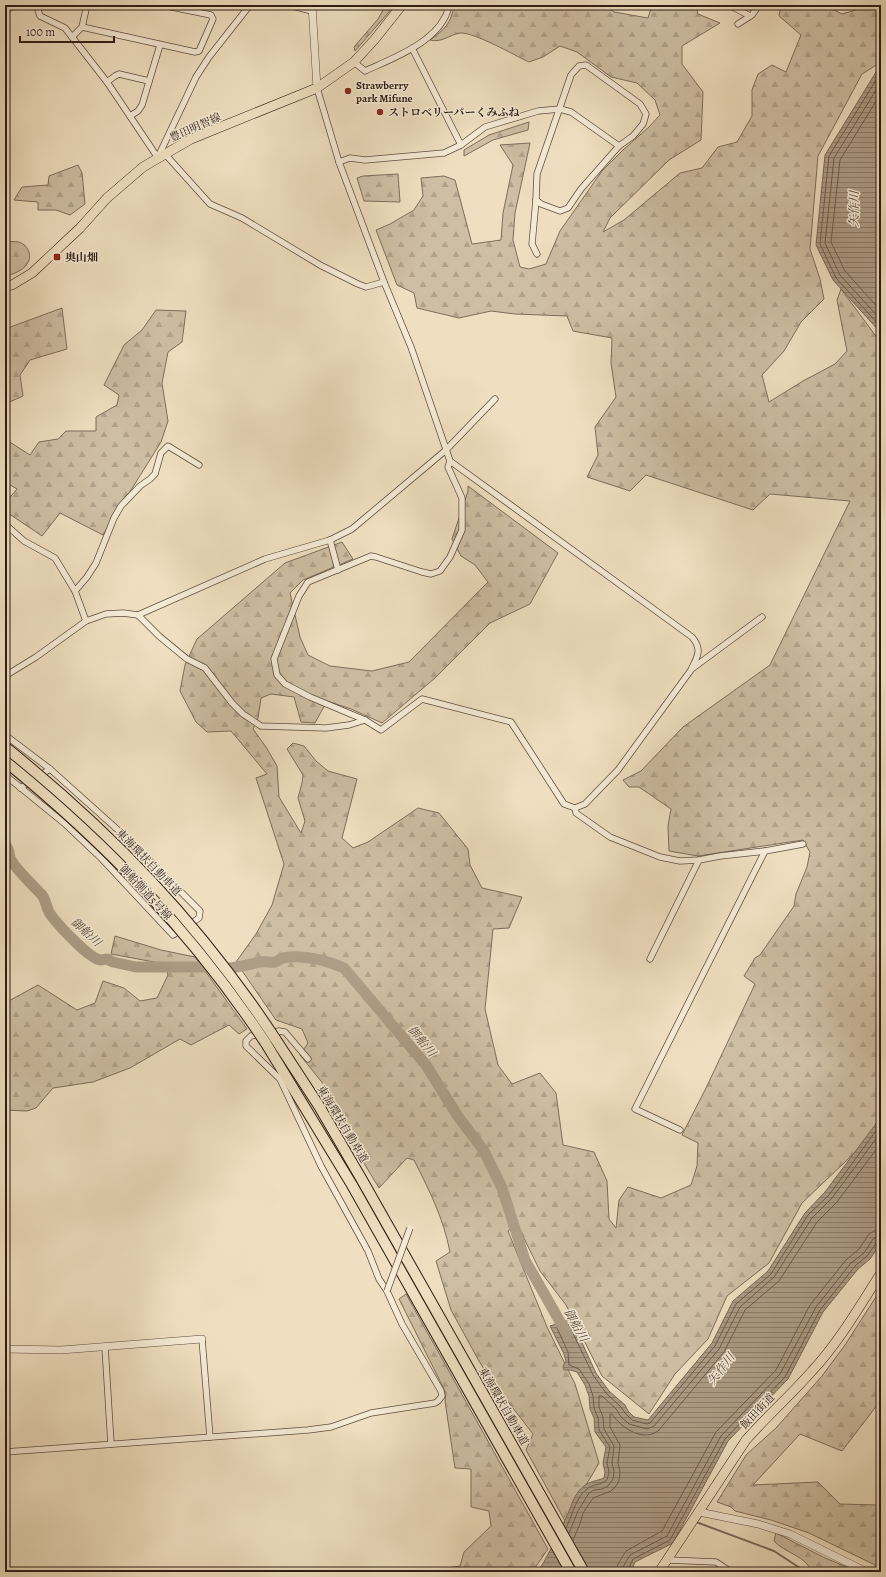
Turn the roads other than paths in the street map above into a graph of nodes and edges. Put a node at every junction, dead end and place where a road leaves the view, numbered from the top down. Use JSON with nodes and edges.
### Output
{"nodes":[{"id":1,"x":15,"y":5,"type":"edge"},
{"id":2,"x":87,"y":5,"type":"edge"},
{"id":3,"x":162,"y":5,"type":"edge"},
{"id":4,"x":250,"y":5,"type":"edge"},
{"id":5,"x":289,"y":5,"type":"edge"},
{"id":6,"x":402,"y":5,"type":"edge"},
{"id":7,"x":449,"y":5,"type":"edge"},
{"id":8,"x":729,"y":5,"type":"edge"},
{"id":9,"x":759,"y":5,"type":"edge"},
{"id":10,"x":312,"y":8,"type":"edge"},
{"id":11,"x":5,"y":10,"type":"edge"},
{"id":12,"x":38,"y":10,"type":"dead end"},
{"id":13,"x":750,"y":16,"type":"junction"},
{"id":14,"x":738,"y":24,"type":"dead end"},
{"id":15,"x":82,"y":27,"type":"junction"},
{"id":16,"x":72,"y":37,"type":"junction"},
{"id":17,"x":160,"y":45,"type":"junction"},
{"id":18,"x":412,"y":48,"type":"junction"},
{"id":19,"x":354,"y":62,"type":"junction"},
{"id":20,"x":149,"y":81,"type":"junction"},
{"id":21,"x":107,"y":82,"type":"junction"},
{"id":22,"x":317,"y":88,"type":"junction"},
{"id":23,"x":560,"y":109,"type":"junction"},
{"id":24,"x":130,"y":116,"type":"junction"},
{"id":25,"x":461,"y":145,"type":"junction"},
{"id":26,"x":619,"y":146,"type":"junction"},
{"id":27,"x":161,"y":156,"type":"junction"},
{"id":28,"x":339,"y":162,"type":"junction"},
{"id":29,"x":536,"y":200,"type":"junction"},
{"id":30,"x":537,"y":254,"type":"dead end"},
{"id":31,"x":384,"y":282,"type":"junction"},
{"id":32,"x":5,"y":287,"type":"edge"},
{"id":33,"x":495,"y":399,"type":"dead end"},
{"id":34,"x":446,"y":450,"type":"junction"},
{"id":35,"x":450,"y":461,"type":"junction"},
{"id":36,"x":199,"y":465,"type":"dead end"},
{"id":37,"x":5,"y":524,"type":"edge"},
{"id":38,"x":330,"y":540,"type":"junction"},
{"id":39,"x":338,"y":570,"type":"junction"},
{"id":40,"x":74,"y":591,"type":"junction"},
{"id":41,"x":138,"y":615,"type":"junction"},
{"id":42,"x":762,"y":617,"type":"dead end"},
{"id":43,"x":86,"y":620,"type":"junction"},
{"id":44,"x":691,"y":670,"type":"junction"},
{"id":45,"x":5,"y":676,"type":"edge"},
{"id":46,"x":365,"y":720,"type":"junction"},
{"id":47,"x":5,"y":735,"type":"edge"},
{"id":48,"x":5,"y":747,"type":"edge"},
{"id":49,"x":5,"y":761,"type":"edge"},
{"id":50,"x":50,"y":769,"type":"junction"},
{"id":51,"x":5,"y":775,"type":"edge"},
{"id":52,"x":20,"y":788,"type":"junction"},
{"id":53,"x":575,"y":808,"type":"junction"},
{"id":54,"x":128,"y":839,"type":"junction"},
{"id":55,"x":803,"y":844,"type":"dead end"},
{"id":56,"x":765,"y":851,"type":"junction"},
{"id":57,"x":102,"y":859,"type":"junction"},
{"id":58,"x":699,"y":860,"type":"junction"},
{"id":59,"x":650,"y":959,"type":"dead end"},
{"id":60,"x":308,"y":1058,"type":"dead end"},
{"id":61,"x":680,"y":1130,"type":"dead end"},
{"id":62,"x":410,"y":1228,"type":"dead end"},
{"id":63,"x":881,"y":1273,"type":"edge"},
{"id":64,"x":387,"y":1291,"type":"junction"},
{"id":65,"x":202,"y":1339,"type":"joint"},
{"id":66,"x":105,"y":1348,"type":"junction"},
{"id":67,"x":5,"y":1349,"type":"edge"},
{"id":68,"x":210,"y":1437,"type":"junction"},
{"id":69,"x":111,"y":1444,"type":"junction"},
{"id":70,"x":5,"y":1452,"type":"edge"},
{"id":71,"x":698,"y":1514,"type":"junction"},
{"id":72,"x":668,"y":1560,"type":"junction"},
{"id":73,"x":571,"y":1572,"type":"edge"},
{"id":74,"x":584,"y":1572,"type":"edge"},
{"id":75,"x":659,"y":1572,"type":"edge"},
{"id":76,"x":731,"y":1572,"type":"edge"},
{"id":77,"x":867,"y":1572,"type":"edge"}],
"edges":[{"from":1,"to":11,"type":"street"},
{"from":2,"to":15,"type":"street"},
{"from":3,"to":17,"type":"street"},
{"from":4,"to":27,"type":"street"},
{"from":5,"to":10,"type":"street"},
{"from":6,"to":19,"type":"main road","name":"豊田明智線"},
{"from":7,"to":18,"type":"street"},
{"from":8,"to":13,"type":"street"},
{"from":9,"to":13,"type":"street"},
{"from":10,"to":22,"type":"street"},
{"from":12,"to":16,"type":"street"},
{"from":13,"to":14,"type":"street"},
{"from":15,"to":16,"type":"street"},
{"from":15,"to":17,"type":"street"},
{"from":16,"to":21,"type":"street"},
{"from":17,"to":20,"type":"street"},
{"from":18,"to":19,"type":"street"},
{"from":18,"to":25,"type":"street"},
{"from":19,"to":22,"type":"main road","name":"豊田明智線"},
{"from":20,"to":21,"type":"street"},
{"from":20,"to":24,"type":"street"},
{"from":21,"to":24,"type":"street"},
{"from":22,"to":27,"type":"main road","name":"豊田明智線"},
{"from":22,"to":28,"type":"street"},
{"from":23,"to":25,"type":"street"},
{"from":23,"to":26,"type":"street"},
{"from":23,"to":26,"type":"street"},
{"from":23,"to":29,"type":"street"},
{"from":24,"to":27,"type":"street"},
{"from":25,"to":28,"type":"street"},
{"from":26,"to":29,"type":"street"},
{"from":27,"to":31,"type":"street"},
{"from":27,"to":32,"type":"main road","name":"豊田明智線"},
{"from":28,"to":31,"type":"street"},
{"from":29,"to":30,"type":"street"},
{"from":31,"to":34,"type":"street"},
{"from":33,"to":34,"type":"street"},
{"from":34,"to":35,"type":"street"},
{"from":34,"to":38,"type":"street"},
{"from":35,"to":39,"type":"street"},
{"from":35,"to":44,"type":"street"},
{"from":36,"to":40,"type":"street"},
{"from":37,"to":40,"type":"street"},
{"from":38,"to":39,"type":"street"},
{"from":38,"to":41,"type":"street"},
{"from":39,"to":46,"type":"street"},
{"from":40,"to":43,"type":"street"},
{"from":41,"to":43,"type":"street"},
{"from":41,"to":46,"type":"street"},
{"from":42,"to":44,"type":"street"},
{"from":43,"to":45,"type":"street"},
{"from":44,"to":53,"type":"street"},
{"from":46,"to":53,"type":"street"},
{"from":47,"to":50,"type":"street","name":"御船側道5号線"},
{"from":48,"to":74,"type":"highway","name":"東海環状自動車道","bridge":true},
{"from":49,"to":73,"type":"highway","name":"東海環状自動車道","bridge":true},
{"from":50,"to":52,"type":"street"},
{"from":50,"to":54,"type":"street","name":"御船側道5号線"},
{"from":51,"to":52,"type":"street","name":"御船側道5号線"},
{"from":52,"to":57,"type":"street","name":"御船側道5号線"},
{"from":53,"to":58,"type":"street"},
{"from":54,"to":57,"type":"street"},
{"from":54,"to":57,"type":"street","name":"御船側道5号線"},
{"from":55,"to":56,"type":"street"},
{"from":56,"to":58,"type":"street"},
{"from":56,"to":61,"type":"street"},
{"from":58,"to":59,"type":"street"},
{"from":60,"to":64,"type":"street"},
{"from":62,"to":64,"type":"street","bridge":true},
{"from":63,"to":71,"type":"main road","name":"飯田街道"},
{"from":64,"to":68,"type":"street"},
{"from":65,"to":66,"type":"street"},
{"from":65,"to":68,"type":"street"},
{"from":66,"to":67,"type":"street"},
{"from":66,"to":69,"type":"street"},
{"from":68,"to":69,"type":"street"},
{"from":69,"to":70,"type":"street"},
{"from":71,"to":72,"type":"main road","name":"飯田街道"},
{"from":71,"to":77,"type":"street"},
{"from":72,"to":75,"type":"main road","name":"飯田街道"},
{"from":72,"to":76,"type":"street"}]}
